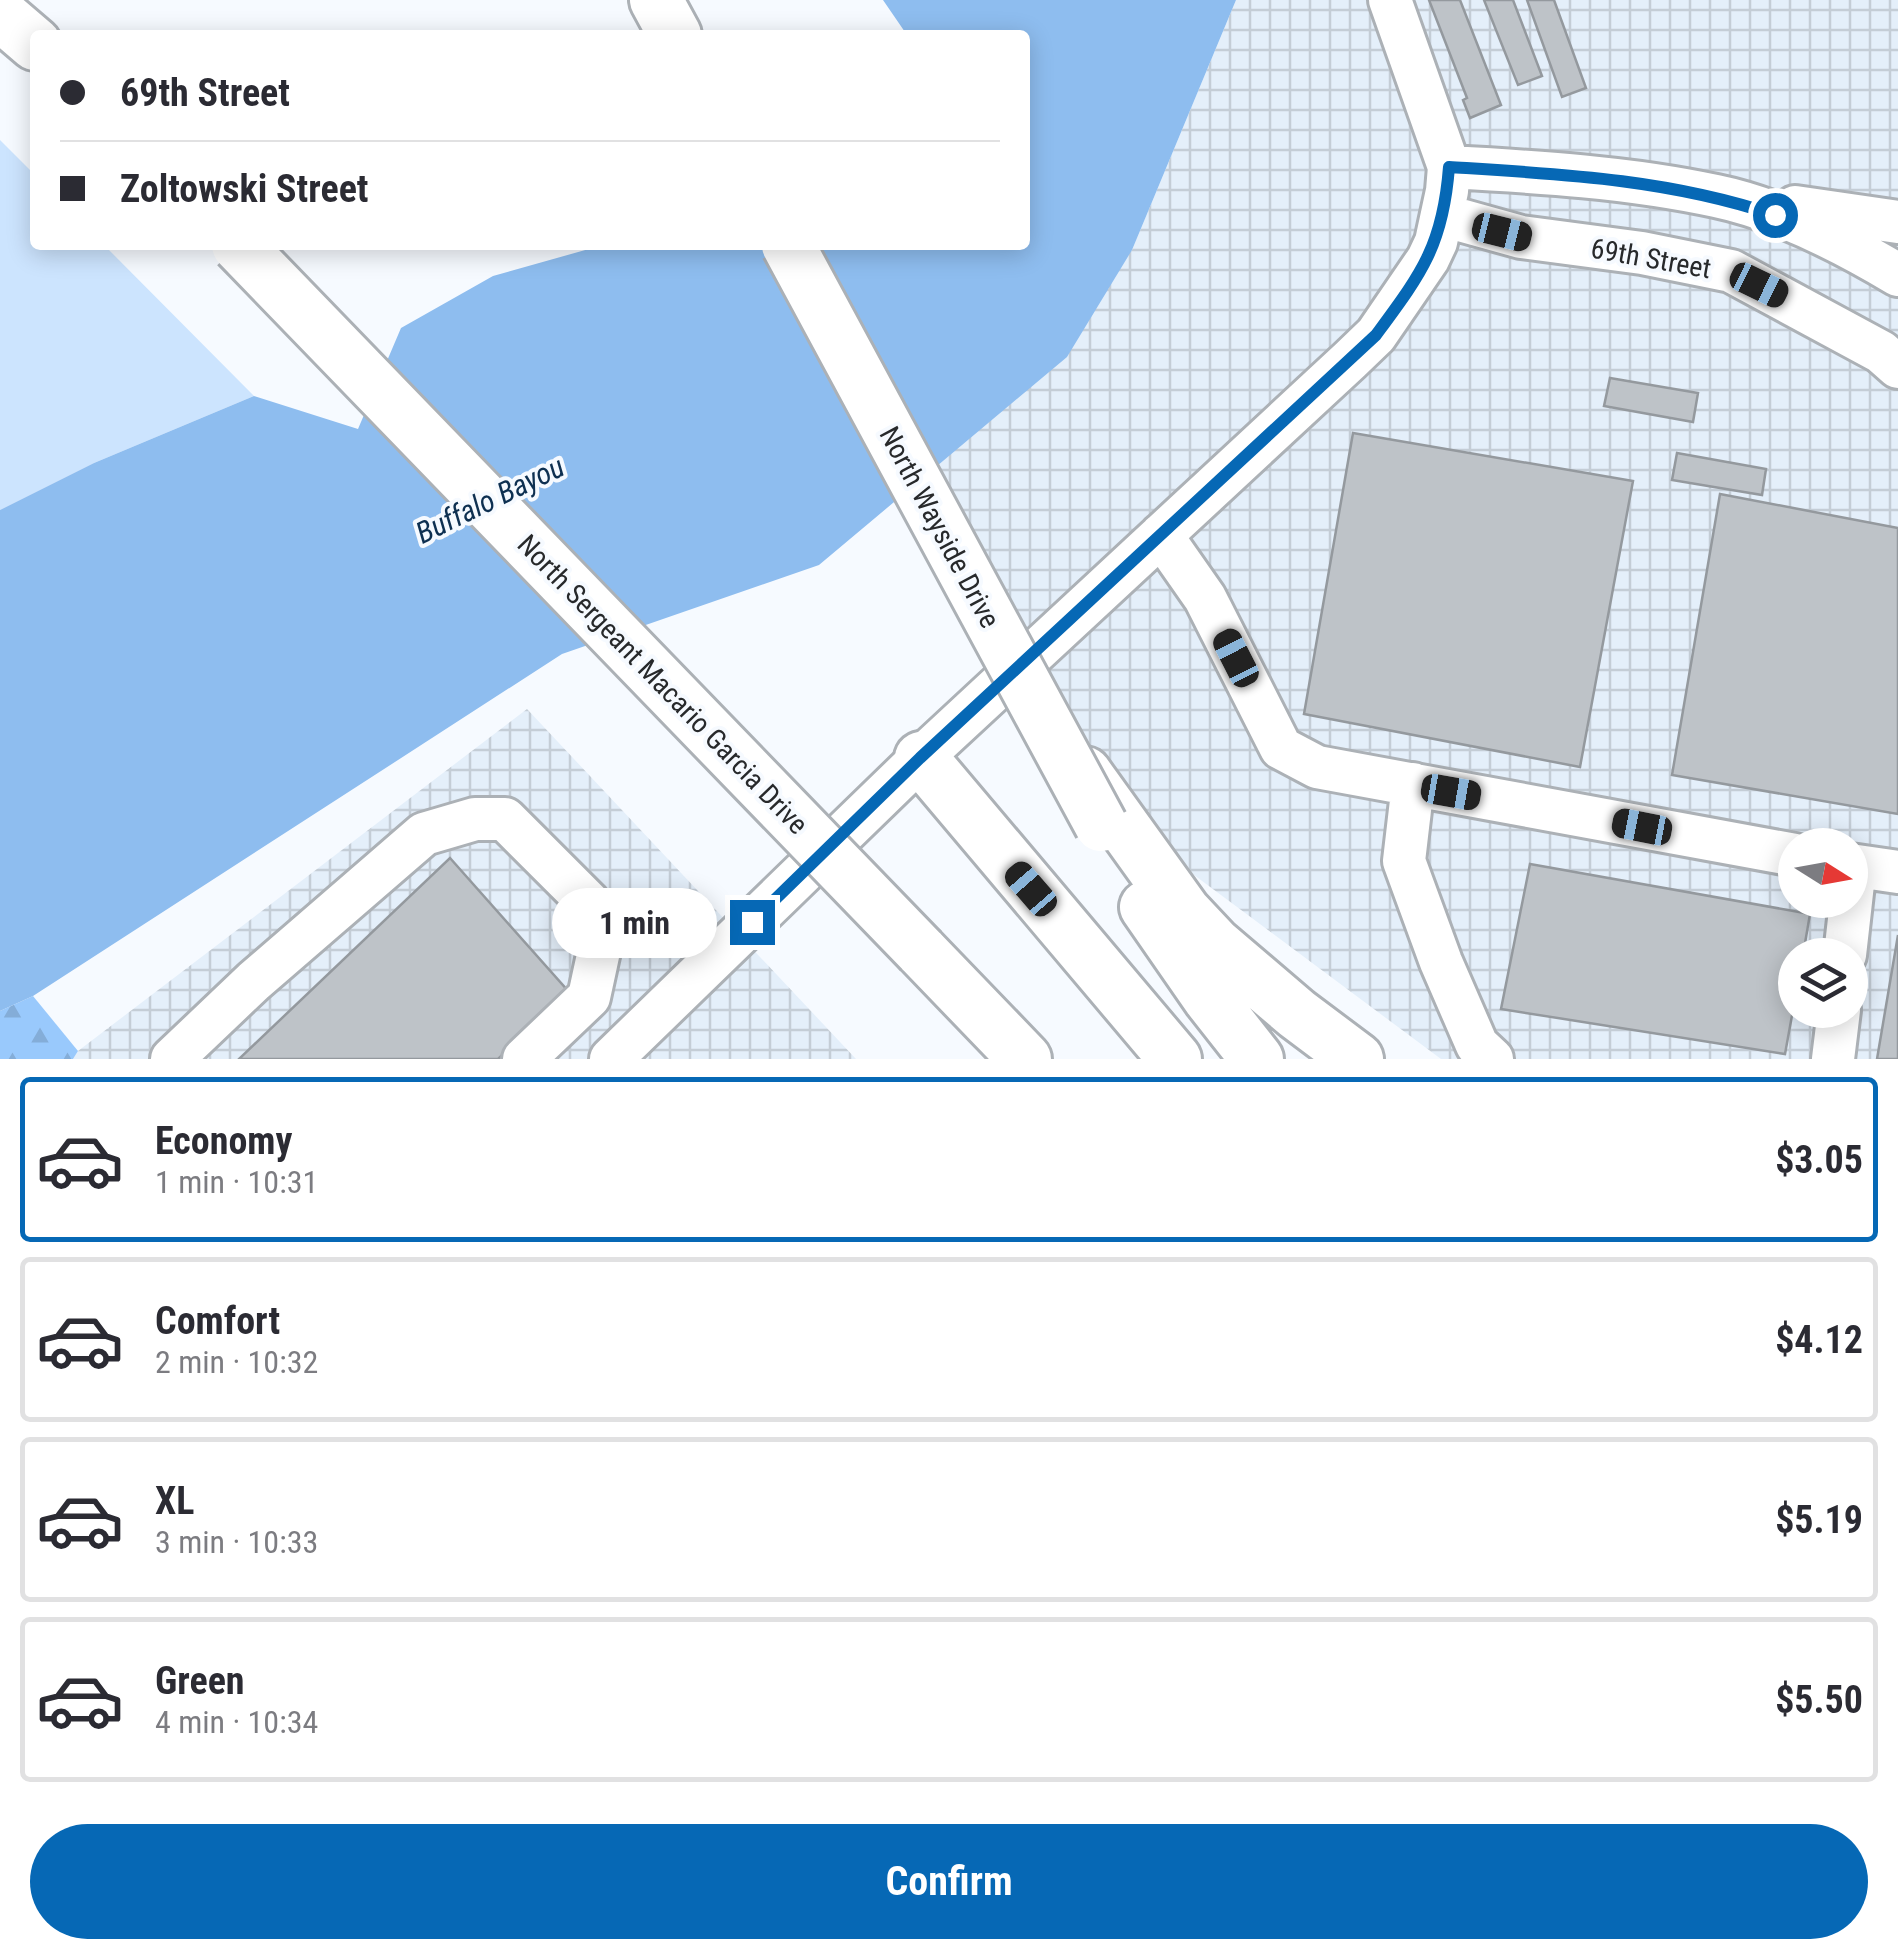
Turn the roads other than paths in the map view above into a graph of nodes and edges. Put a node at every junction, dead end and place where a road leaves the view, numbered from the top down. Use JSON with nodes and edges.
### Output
{"nodes":[{"id":1,"x":656,"y":0,"type":"edge"},
{"id":2,"x":1390,"y":0,"type":"edge"},
{"id":3,"x":672,"y":30,"type":"edge"},
{"id":4,"x":1449,"y":167,"type":"junction"},
{"id":5,"x":1718,"y":196,"type":"junction"},
{"id":6,"x":1442,"y":216,"type":"junction"},
{"id":7,"x":1898,"y":222,"type":"edge"},
{"id":8,"x":243,"y":250,"type":"edge"},
{"id":9,"x":791,"y":250,"type":"edge"},
{"id":10,"x":1898,"y":275,"type":"edge"},
{"id":11,"x":1898,"y":367,"type":"edge"},
{"id":12,"x":1161,"y":535,"type":"junction"},
{"id":13,"x":920,"y":758,"type":"junction"},
{"id":14,"x":1413,"y":784,"type":"junction"},
{"id":15,"x":1110,"y":824,"type":"junction"},
{"id":16,"x":1778,"y":852,"type":"edge"},
{"id":17,"x":1868,"y":868,"type":"edge"},
{"id":18,"x":1898,"y":872,"type":"edge"},
{"id":19,"x":968,"y":1002,"type":"junction"},
{"id":20,"x":1836,"y":1028,"type":"edge"},
{"id":21,"x":172,"y":1059,"type":"edge"},
{"id":22,"x":524,"y":1059,"type":"edge"},
{"id":23,"x":611,"y":1059,"type":"edge"},
{"id":24,"x":1009,"y":1059,"type":"edge"},
{"id":25,"x":1025,"y":1059,"type":"edge"},
{"id":26,"x":1176,"y":1059,"type":"edge"},
{"id":27,"x":1257,"y":1059,"type":"edge"},
{"id":28,"x":1357,"y":1059,"type":"edge"},
{"id":29,"x":1492,"y":1059,"type":"edge"},
{"id":30,"x":1833,"y":1059,"type":"edge"}],
"edges":[{"from":1,"to":3,"type":"main road"},
{"from":2,"to":4,"type":"street"},
{"from":4,"to":5,"type":"street"},
{"from":4,"to":6,"type":"street"},
{"from":5,"to":7,"type":"street"},
{"from":5,"to":10,"type":"street"},
{"from":6,"to":11,"type":"street","name":"69th Street"},
{"from":6,"to":12,"type":"street"},
{"from":8,"to":19,"type":"main road","name":"North Sergeant Macario Garcia Drive","bridge":true},
{"from":9,"to":15,"type":"main road","name":"North Wayside Drive","bridge":true},
{"from":12,"to":13,"type":"street"},
{"from":12,"to":14,"type":"street"},
{"from":13,"to":23,"type":"street"},
{"from":13,"to":26,"type":"main road"},
{"from":14,"to":16,"type":"street"},
{"from":14,"to":29,"type":"street"},
{"from":15,"to":27,"type":"main road","name":"North Wayside Drive"},
{"from":15,"to":28,"type":"main road"},
{"from":17,"to":18,"type":"street"},
{"from":19,"to":24,"type":"main road"},
{"from":19,"to":25,"type":"main road"},
{"from":20,"to":30,"type":"street"},
{"from":21,"to":22,"type":"street"}]}
